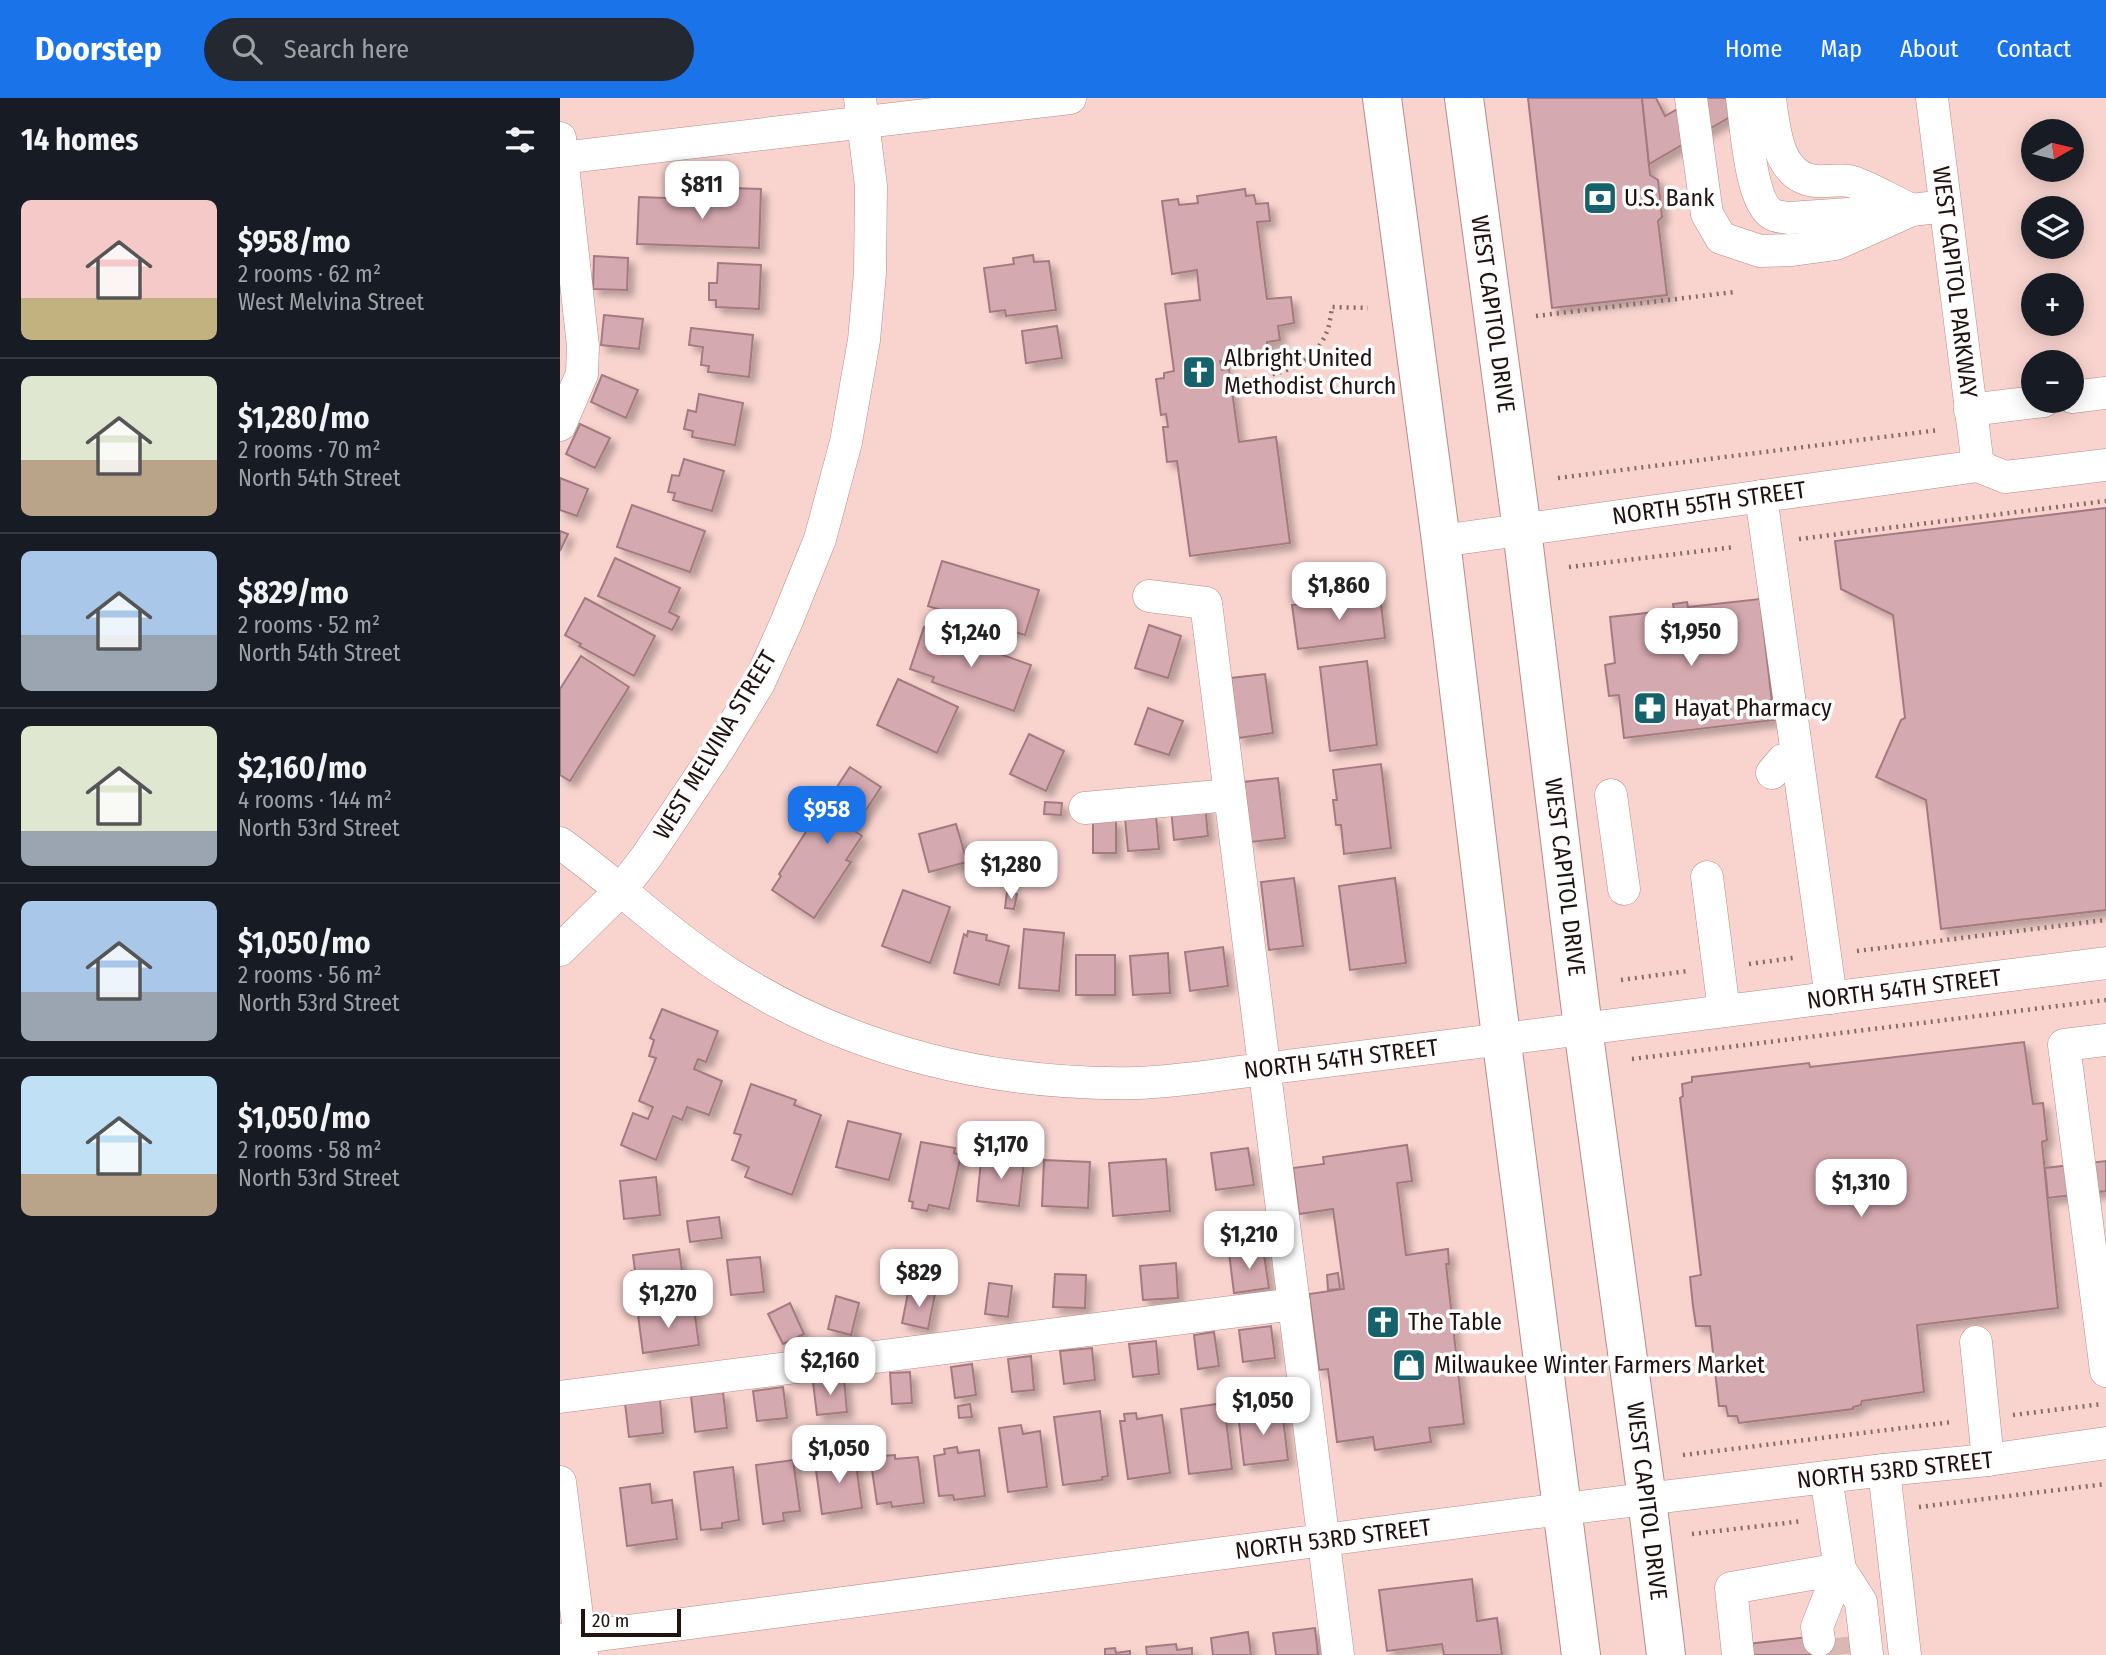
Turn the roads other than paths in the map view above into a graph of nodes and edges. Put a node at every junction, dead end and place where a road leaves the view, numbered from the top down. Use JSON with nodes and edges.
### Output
{"nodes":[{"id":1,"x":1070,"y":98,"type":"edge"},
{"id":2,"x":1382,"y":98,"type":"edge"},
{"id":3,"x":1464,"y":98,"type":"edge"},
{"id":4,"x":1691,"y":98,"type":"edge"},
{"id":5,"x":1742,"y":98,"type":"edge"},
{"id":6,"x":1770,"y":98,"type":"edge"},
{"id":7,"x":1932,"y":98,"type":"edge"},
{"id":8,"x":862,"y":110,"type":"edge"},
{"id":9,"x":561,"y":151,"type":"edge"},
{"id":10,"x":1945,"y":206,"type":"junction"},
{"id":11,"x":1912,"y":211,"type":"junction"},
{"id":12,"x":571,"y":375,"type":"edge"},
{"id":13,"x":2106,"y":393,"type":"edge"},
{"id":14,"x":2084,"y":396,"type":"edge"},
{"id":15,"x":2021,"y":404,"type":"edge"},
{"id":16,"x":1970,"y":410,"type":"junction"},
{"id":17,"x":560,"y":425,"type":"edge"},
{"id":18,"x":2106,"y":465,"type":"edge"},
{"id":19,"x":1978,"y":466,"type":"junction"},
{"id":20,"x":1760,"y":496,"type":"junction"},
{"id":21,"x":1522,"y":530,"type":"junction"},
{"id":22,"x":1441,"y":541,"type":"junction"},
{"id":23,"x":1149,"y":596,"type":"dead end"},
{"id":24,"x":1230,"y":794,"type":"junction"},
{"id":25,"x":1611,"y":795,"type":"dead end"},
{"id":26,"x":1084,"y":808,"type":"dead end"},
{"id":27,"x":560,"y":844,"type":"edge"},
{"id":28,"x":1707,"y":877,"type":"dead end"},
{"id":29,"x":1624,"y":889,"type":"dead end"},
{"id":30,"x":620,"y":891,"type":"junction"},
{"id":31,"x":560,"y":950,"type":"edge"},
{"id":32,"x":2106,"y":962,"type":"edge"},
{"id":33,"x":1831,"y":998,"type":"junction"},
{"id":34,"x":1724,"y":1012,"type":"junction"},
{"id":35,"x":1583,"y":1028,"type":"junction"},
{"id":36,"x":1501,"y":1040,"type":"junction"},
{"id":37,"x":2106,"y":1040,"type":"edge"},
{"id":38,"x":1264,"y":1069,"type":"junction"},
{"id":39,"x":1294,"y":1304,"type":"junction"},
{"id":40,"x":1976,"y":1342,"type":"dead end"},
{"id":41,"x":2106,"y":1371,"type":"edge"},
{"id":42,"x":560,"y":1396,"type":"edge"},
{"id":43,"x":2106,"y":1443,"type":"edge"},
{"id":44,"x":1988,"y":1460,"type":"junction"},
{"id":45,"x":1884,"y":1470,"type":"junction"},
{"id":46,"x":1826,"y":1477,"type":"junction"},
{"id":47,"x":560,"y":1482,"type":"edge"},
{"id":48,"x":1647,"y":1499,"type":"junction"},
{"id":49,"x":1562,"y":1509,"type":"junction"},
{"id":50,"x":1324,"y":1540,"type":"junction"},
{"id":51,"x":1836,"y":1581,"type":"junction"},
{"id":52,"x":1827,"y":1639,"type":"tunnel mouth"},
{"id":53,"x":574,"y":1644,"type":"edge"},
{"id":54,"x":1338,"y":1655,"type":"edge"},
{"id":55,"x":1581,"y":1655,"type":"edge"},
{"id":56,"x":1666,"y":1655,"type":"edge"},
{"id":57,"x":1738,"y":1655,"type":"edge"},
{"id":58,"x":1867,"y":1655,"type":"tunnel mouth"},
{"id":59,"x":1905,"y":1655,"type":"edge"}],
"edges":[{"from":1,"to":8,"type":"street"},
{"from":2,"to":22,"type":"main road"},
{"from":3,"to":21,"type":"main road","name":"WEST CAPITOL DRIVE"},
{"from":4,"to":11,"type":"street"},
{"from":5,"to":11,"type":"street"},
{"from":6,"to":11,"type":"street"},
{"from":7,"to":10,"type":"street","name":"WEST CAPITOL PARKWAY"},
{"from":8,"to":9,"type":"street"},
{"from":8,"to":30,"type":"street","name":"WEST MELVINA STREET"},
{"from":9,"to":12,"type":"street"},
{"from":10,"to":11,"type":"street"},
{"from":10,"to":16,"type":"street","name":"WEST CAPITOL PARKWAY"},
{"from":12,"to":17,"type":"street"},
{"from":13,"to":14,"type":"street"},
{"from":15,"to":16,"type":"street"},
{"from":16,"to":19,"type":"street","name":"WEST CAPITOL PARKWAY"},
{"from":18,"to":19,"type":"street"},
{"from":19,"to":20,"type":"street","name":"NORTH 55TH STREET"},
{"from":20,"to":21,"type":"street","name":"NORTH 55TH STREET"},
{"from":20,"to":33,"type":"street"},
{"from":21,"to":22,"type":"street","name":"NORTH 55TH STREET"},
{"from":21,"to":35,"type":"main road","name":"WEST CAPITOL DRIVE"},
{"from":22,"to":36,"type":"main road"},
{"from":23,"to":24,"type":"street"},
{"from":24,"to":26,"type":"street"},
{"from":24,"to":38,"type":"street"},
{"from":25,"to":29,"type":"street"},
{"from":27,"to":30,"type":"street"},
{"from":28,"to":34,"type":"street"},
{"from":30,"to":31,"type":"street","name":"WEST MELVINA STREET"},
{"from":30,"to":38,"type":"street","name":"NORTH 54TH STREET"},
{"from":32,"to":33,"type":"street","name":"NORTH 54TH STREET"},
{"from":33,"to":34,"type":"street","name":"NORTH 54TH STREET"},
{"from":34,"to":35,"type":"street","name":"NORTH 54TH STREET"},
{"from":35,"to":36,"type":"street","name":"NORTH 54TH STREET"},
{"from":35,"to":48,"type":"main road","name":"WEST CAPITOL DRIVE"},
{"from":36,"to":38,"type":"street","name":"NORTH 54TH STREET"},
{"from":36,"to":49,"type":"main road"},
{"from":37,"to":41,"type":"street"},
{"from":38,"to":39,"type":"street"},
{"from":39,"to":42,"type":"street"},
{"from":39,"to":50,"type":"street"},
{"from":40,"to":44,"type":"street"},
{"from":43,"to":44,"type":"street","name":"NORTH 53RD STREET"},
{"from":44,"to":45,"type":"street","name":"NORTH 53RD STREET"},
{"from":45,"to":46,"type":"street","name":"NORTH 53RD STREET"},
{"from":45,"to":59,"type":"street"},
{"from":46,"to":48,"type":"street","name":"NORTH 53RD STREET"},
{"from":46,"to":51,"type":"street"},
{"from":47,"to":53,"type":"street"},
{"from":48,"to":49,"type":"street","name":"NORTH 53RD STREET"},
{"from":48,"to":56,"type":"main road","name":"WEST CAPITOL DRIVE"},
{"from":49,"to":50,"type":"street","name":"NORTH 53RD STREET"},
{"from":49,"to":55,"type":"main road"},
{"from":50,"to":53,"type":"street","name":"NORTH 53RD STREET"},
{"from":50,"to":54,"type":"street"},
{"from":51,"to":52,"type":"street"},
{"from":51,"to":57,"type":"street"},
{"from":51,"to":58,"type":"street"}]}
